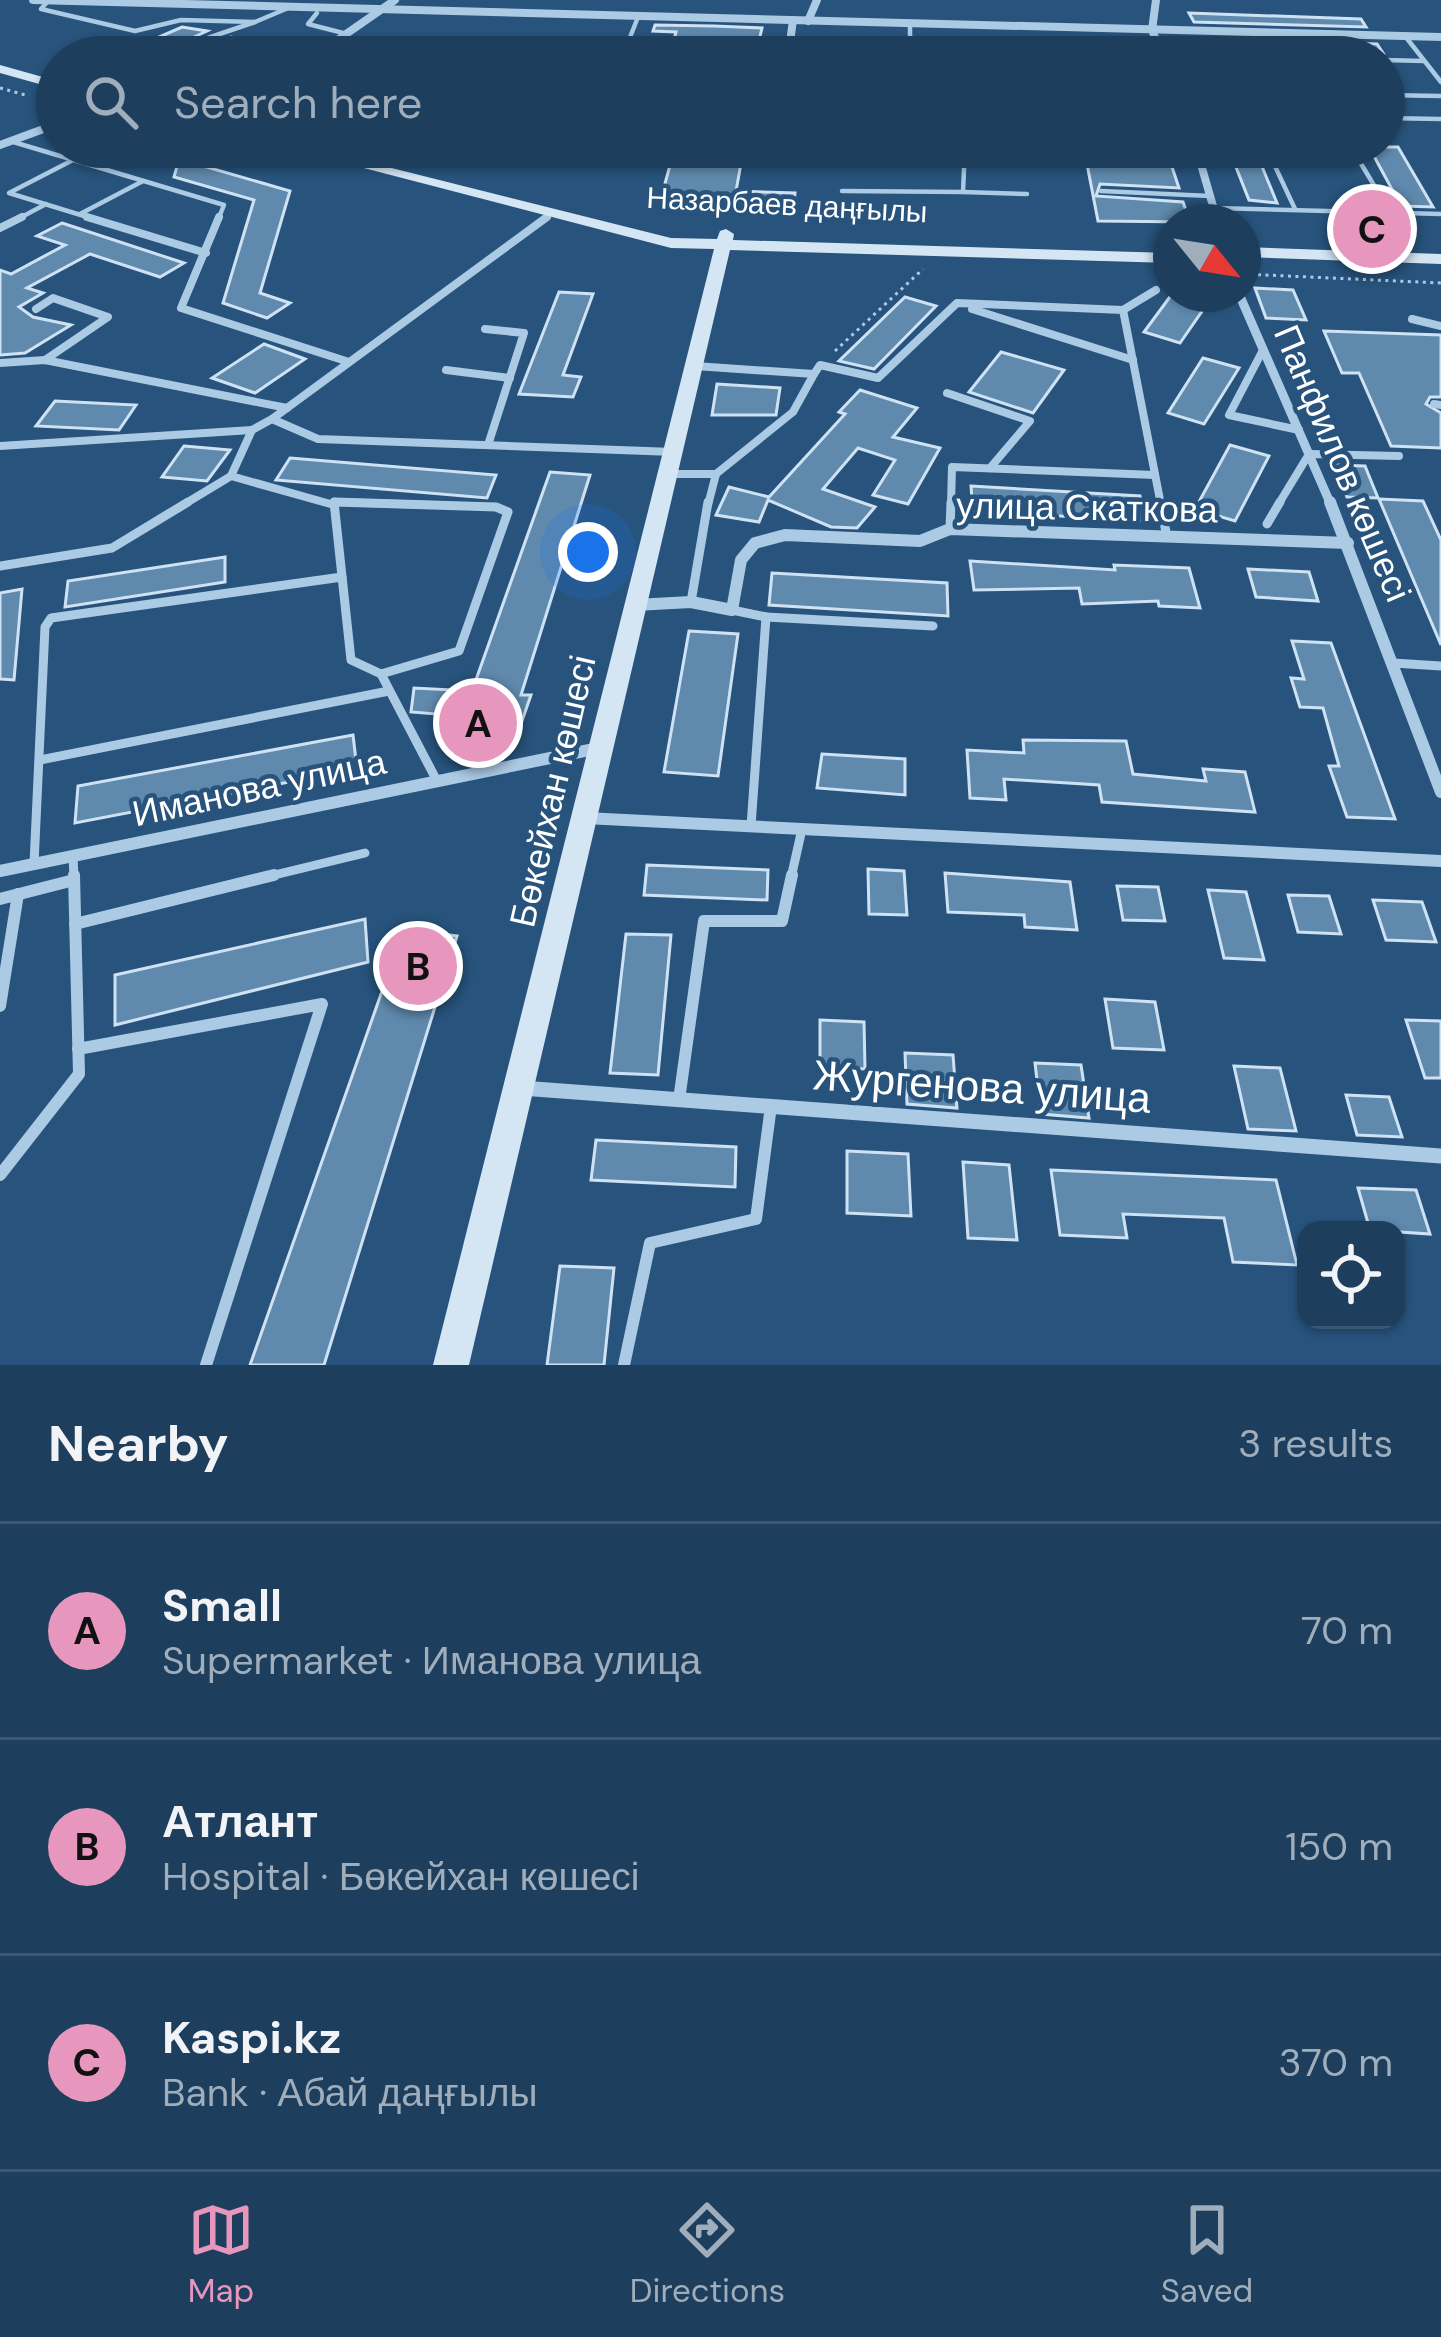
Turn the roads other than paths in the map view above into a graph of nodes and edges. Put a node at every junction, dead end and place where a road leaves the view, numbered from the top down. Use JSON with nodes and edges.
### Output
{"nodes":[{"id":1,"x":33,"y":0,"type":"edge"},
{"id":2,"x":49,"y":0,"type":"edge"},
{"id":3,"x":395,"y":0,"type":"edge"},
{"id":4,"x":817,"y":0,"type":"edge"},
{"id":5,"x":1156,"y":0,"type":"edge"},
{"id":6,"x":293,"y":6,"type":"junction"},
{"id":7,"x":378,"y":12,"type":"junction"},
{"id":8,"x":317,"y":14,"type":"dead end"},
{"id":9,"x":638,"y":17,"type":"junction"},
{"id":10,"x":793,"y":20,"type":"junction"},
{"id":11,"x":808,"y":21,"type":"junction"},
{"id":12,"x":254,"y":22,"type":"junction"},
{"id":13,"x":910,"y":23,"type":"junction"},
{"id":14,"x":1152,"y":30,"type":"junction"},
{"id":15,"x":347,"y":34,"type":"junction"},
{"id":16,"x":215,"y":36,"type":"edge"},
{"id":17,"x":344,"y":36,"type":"edge"},
{"id":18,"x":631,"y":36,"type":"edge"},
{"id":19,"x":791,"y":36,"type":"edge"},
{"id":20,"x":910,"y":36,"type":"edge"},
{"id":21,"x":1154,"y":36,"type":"edge"},
{"id":22,"x":1405,"y":36,"type":"junction"},
{"id":23,"x":1441,"y":38,"type":"edge"},
{"id":24,"x":0,"y":58,"type":"edge"},
{"id":25,"x":1405,"y":61,"type":"edge"},
{"id":26,"x":1424,"y":61,"type":"junction"},
{"id":27,"x":36,"y":67,"type":"edge"},
{"id":28,"x":0,"y":70,"type":"edge"},
{"id":29,"x":36,"y":79,"type":"edge"},
{"id":30,"x":1441,"y":82,"type":"edge"},
{"id":31,"x":1405,"y":95,"type":"edge"},
{"id":32,"x":1441,"y":96,"type":"edge"},
{"id":33,"x":1405,"y":118,"type":"edge"},
{"id":34,"x":1441,"y":119,"type":"edge"},
{"id":35,"x":36,"y":132,"type":"edge"},
{"id":36,"x":5,"y":143,"type":"edge"},
{"id":37,"x":36,"y":151,"type":"edge"},
{"id":38,"x":57,"y":168,"type":"edge"},
{"id":39,"x":100,"y":168,"type":"edge"},
{"id":40,"x":369,"y":168,"type":"edge"},
{"id":41,"x":418,"y":168,"type":"edge"},
{"id":42,"x":965,"y":168,"type":"edge"},
{"id":43,"x":1202,"y":168,"type":"edge"},
{"id":44,"x":1276,"y":168,"type":"edge"},
{"id":45,"x":1364,"y":168,"type":"edge"},
{"id":46,"x":143,"y":181,"type":"junction"},
{"id":47,"x":842,"y":191,"type":"dead end"},
{"id":48,"x":1101,"y":191,"type":"dead end"},
{"id":49,"x":964,"y":192,"type":"junction"},
{"id":50,"x":1027,"y":194,"type":"dead end"},
{"id":51,"x":4,"y":195,"type":"edge"},
{"id":52,"x":1210,"y":196,"type":"junction"},
{"id":53,"x":46,"y":204,"type":"junction"},
{"id":54,"x":1213,"y":204,"type":"edge"},
{"id":55,"x":1261,"y":209,"type":"edge"},
{"id":56,"x":1295,"y":209,"type":"junction"},
{"id":57,"x":1390,"y":212,"type":"junction"},
{"id":58,"x":80,"y":214,"type":"junction"},
{"id":59,"x":1441,"y":214,"type":"edge"},
{"id":60,"x":548,"y":216,"type":"junction"},
{"id":61,"x":0,"y":228,"type":"edge"},
{"id":62,"x":725,"y":240,"type":"junction"},
{"id":63,"x":206,"y":253,"type":"junction"},
{"id":64,"x":1153,"y":253,"type":"edge"},
{"id":65,"x":1261,"y":257,"type":"edge"},
{"id":66,"x":1441,"y":263,"type":"edge"},
{"id":67,"x":1153,"y":292,"type":"edge"},
{"id":68,"x":956,"y":303,"type":"junction"},
{"id":69,"x":36,"y":309,"type":"dead end"},
{"id":70,"x":1123,"y":310,"type":"junction"},
{"id":71,"x":1247,"y":312,"type":"edge"},
{"id":72,"x":1412,"y":319,"type":"dead end"},
{"id":73,"x":1441,"y":326,"type":"edge"},
{"id":74,"x":484,"y":329,"type":"dead end"},
{"id":75,"x":1263,"y":350,"type":"junction"},
{"id":76,"x":45,"y":360,"type":"junction"},
{"id":77,"x":1133,"y":360,"type":"junction"},
{"id":78,"x":349,"y":362,"type":"junction"},
{"id":79,"x":0,"y":363,"type":"edge"},
{"id":80,"x":695,"y":366,"type":"junction"},
{"id":81,"x":818,"y":369,"type":"junction"},
{"id":82,"x":446,"y":370,"type":"dead end"},
{"id":83,"x":510,"y":378,"type":"junction"},
{"id":84,"x":947,"y":393,"type":"dead end"},
{"id":85,"x":287,"y":408,"type":"junction"},
{"id":86,"x":272,"y":419,"type":"junction"},
{"id":87,"x":252,"y":430,"type":"junction"},
{"id":88,"x":1299,"y":430,"type":"junction"},
{"id":89,"x":488,"y":445,"type":"junction"},
{"id":90,"x":0,"y":446,"type":"edge"},
{"id":91,"x":1309,"y":454,"type":"junction"},
{"id":92,"x":1399,"y":456,"type":"dead end"},
{"id":93,"x":671,"y":463,"type":"junction"},
{"id":94,"x":990,"y":468,"type":"junction"},
{"id":95,"x":716,"y":474,"type":"junction"},
{"id":96,"x":1155,"y":475,"type":"junction"},
{"id":97,"x":231,"y":476,"type":"junction"},
{"id":98,"x":334,"y":502,"type":"junction"},
{"id":99,"x":1267,"y":524,"type":"dead end"},
{"id":100,"x":950,"y":529,"type":"junction"},
{"id":101,"x":1167,"y":537,"type":"junction"},
{"id":102,"x":1348,"y":543,"type":"junction"},
{"id":103,"x":0,"y":566,"type":"edge"},
{"id":104,"x":342,"y":577,"type":"junction"},
{"id":105,"x":691,"y":602,"type":"junction"},
{"id":106,"x":634,"y":605,"type":"junction"},
{"id":107,"x":732,"y":610,"type":"junction"},
{"id":108,"x":766,"y":617,"type":"junction"},
{"id":109,"x":933,"y":626,"type":"dead end"},
{"id":110,"x":1393,"y":663,"type":"junction"},
{"id":111,"x":1441,"y":666,"type":"edge"},
{"id":112,"x":381,"y":674,"type":"junction"},
{"id":113,"x":389,"y":691,"type":"junction"},
{"id":114,"x":600,"y":748,"type":"junction"},
{"id":115,"x":40,"y":760,"type":"junction"},
{"id":116,"x":437,"y":781,"type":"junction"},
{"id":117,"x":1440,"y":789,"type":"edge"},
{"id":118,"x":583,"y":818,"type":"junction"},
{"id":119,"x":751,"y":826,"type":"junction"},
{"id":120,"x":802,"y":829,"type":"junction"},
{"id":121,"x":365,"y":853,"type":"dead end"},
{"id":122,"x":74,"y":856,"type":"junction"},
{"id":123,"x":1441,"y":861,"type":"edge"},
{"id":124,"x":34,"y":864,"type":"junction"},
{"id":125,"x":0,"y":871,"type":"edge"},
{"id":126,"x":74,"y":880,"type":"junction"},
{"id":127,"x":18,"y":894,"type":"junction"},
{"id":128,"x":0,"y":899,"type":"edge"},
{"id":129,"x":75,"y":924,"type":"junction"},
{"id":130,"x":0,"y":1006,"type":"edge"},
{"id":131,"x":78,"y":1049,"type":"junction"},
{"id":132,"x":518,"y":1088,"type":"junction"},
{"id":133,"x":679,"y":1100,"type":"junction"},
{"id":134,"x":771,"y":1106,"type":"junction"},
{"id":135,"x":1441,"y":1156,"type":"edge"},
{"id":136,"x":0,"y":1175,"type":"edge"},
{"id":137,"x":206,"y":1365,"type":"edge"},
{"id":138,"x":451,"y":1365,"type":"edge"},
{"id":139,"x":624,"y":1365,"type":"edge"}],
"edges":[{"from":1,"to":2,"type":"street"},
{"from":2,"to":6,"type":"street"},
{"from":2,"to":12,"type":"lane"},
{"from":3,"to":7,"type":"street"},
{"from":4,"to":11,"type":"street"},
{"from":5,"to":14,"type":"street"},
{"from":6,"to":7,"type":"street"},
{"from":6,"to":12,"type":"lane"},
{"from":7,"to":9,"type":"street"},
{"from":7,"to":15,"type":"street"},
{"from":8,"to":15,"type":"lane"},
{"from":9,"to":10,"type":"street"},
{"from":9,"to":18,"type":"lane"},
{"from":10,"to":11,"type":"street"},
{"from":10,"to":19,"type":"street"},
{"from":11,"to":13,"type":"street"},
{"from":12,"to":16,"type":"lane"},
{"from":13,"to":14,"type":"street"},
{"from":13,"to":20,"type":"lane"},
{"from":14,"to":21,"type":"street"},
{"from":14,"to":22,"type":"street"},
{"from":15,"to":17,"type":"street"},
{"from":22,"to":23,"type":"street"},
{"from":22,"to":26,"type":"lane"},
{"from":24,"to":27,"type":"main road"},
{"from":25,"to":26,"type":"lane"},
{"from":26,"to":30,"type":"lane"},
{"from":28,"to":29,"type":"main road"},
{"from":31,"to":32,"type":"lane"},
{"from":33,"to":34,"type":"lane"},
{"from":35,"to":36,"type":"street"},
{"from":36,"to":37,"type":"lane"},
{"from":38,"to":51,"type":"lane"},
{"from":39,"to":46,"type":"lane"},
{"from":40,"to":60,"type":"main road","name":"Назарбаев даңғылы"},
{"from":41,"to":62,"type":"main road","name":"Назарбаев даңғылы"},
{"from":42,"to":49,"type":"lane"},
{"from":43,"to":52,"type":"street"},
{"from":44,"to":56,"type":"lane"},
{"from":45,"to":57,"type":"lane"},
{"from":46,"to":58,"type":"lane"},
{"from":46,"to":63,"type":"lane"},
{"from":47,"to":49,"type":"lane"},
{"from":48,"to":52,"type":"lane"},
{"from":49,"to":50,"type":"lane"},
{"from":51,"to":53,"type":"lane"},
{"from":52,"to":54,"type":"street"},
{"from":53,"to":58,"type":"lane"},
{"from":53,"to":61,"type":"lane"},
{"from":55,"to":56,"type":"lane"},
{"from":56,"to":57,"type":"lane"},
{"from":57,"to":59,"type":"lane"},
{"from":58,"to":63,"type":"lane"},
{"from":60,"to":62,"type":"main road","name":"Назарбаев даңғылы"},
{"from":60,"to":78,"type":"lane"},
{"from":62,"to":64,"type":"main road"},
{"from":62,"to":80,"type":"main road","name":"Бөкейхан көшесі"},
{"from":63,"to":78,"type":"lane"},
{"from":65,"to":66,"type":"main road"},
{"from":67,"to":70,"type":"lane"},
{"from":68,"to":70,"type":"lane"},
{"from":68,"to":77,"type":"lane"},
{"from":68,"to":81,"type":"lane"},
{"from":69,"to":76,"type":"lane"},
{"from":70,"to":77,"type":"lane"},
{"from":71,"to":75,"type":"street","name":"Панфилов көшесі"},
{"from":72,"to":73,"type":"lane"},
{"from":74,"to":83,"type":"lane"},
{"from":75,"to":88,"type":"street","name":"Панфилов көшесі"},
{"from":75,"to":88,"type":"lane"},
{"from":76,"to":79,"type":"lane"},
{"from":76,"to":85,"type":"lane"},
{"from":77,"to":96,"type":"lane"},
{"from":78,"to":85,"type":"lane"},
{"from":80,"to":81,"type":"lane"},
{"from":80,"to":93,"type":"main road","name":"Бөкейхан көшесі"},
{"from":81,"to":95,"type":"lane"},
{"from":82,"to":83,"type":"lane"},
{"from":83,"to":89,"type":"lane"},
{"from":84,"to":94,"type":"lane"},
{"from":85,"to":86,"type":"lane"},
{"from":86,"to":87,"type":"lane"},
{"from":86,"to":89,"type":"lane"},
{"from":87,"to":90,"type":"lane"},
{"from":87,"to":97,"type":"lane"},
{"from":88,"to":91,"type":"street","name":"Панфилов көшесі"},
{"from":89,"to":93,"type":"lane"},
{"from":91,"to":92,"type":"lane"},
{"from":91,"to":99,"type":"lane"},
{"from":91,"to":102,"type":"street","name":"Панфилов көшесі"},
{"from":93,"to":95,"type":"lane"},
{"from":93,"to":106,"type":"main road","name":"Бөкейхан көшесі"},
{"from":94,"to":96,"type":"lane"},
{"from":94,"to":100,"type":"lane"},
{"from":95,"to":105,"type":"lane"},
{"from":96,"to":101,"type":"lane"},
{"from":97,"to":98,"type":"lane"},
{"from":97,"to":103,"type":"lane"},
{"from":98,"to":104,"type":"lane"},
{"from":98,"to":112,"type":"lane"},
{"from":100,"to":101,"type":"street","name":"улица Скаткова"},
{"from":100,"to":107,"type":"street","name":"улица Скаткова"},
{"from":101,"to":102,"type":"street","name":"улица Скаткова"},
{"from":102,"to":110,"type":"street","name":"Панфилов көшесі"},
{"from":104,"to":112,"type":"lane"},
{"from":104,"to":115,"type":"lane"},
{"from":105,"to":106,"type":"street"},
{"from":105,"to":107,"type":"street"},
{"from":106,"to":114,"type":"main road","name":"Бөкейхан көшесі"},
{"from":107,"to":108,"type":"lane"},
{"from":108,"to":109,"type":"lane"},
{"from":108,"to":119,"type":"lane"},
{"from":110,"to":111,"type":"lane"},
{"from":110,"to":117,"type":"street","name":"Панфилов көшесі"},
{"from":112,"to":113,"type":"lane"},
{"from":113,"to":115,"type":"lane"},
{"from":113,"to":116,"type":"lane"},
{"from":114,"to":116,"type":"street","name":"Иманова улица"},
{"from":114,"to":118,"type":"main road","name":"Бөкейхан көшесі"},
{"from":115,"to":124,"type":"lane"},
{"from":116,"to":122,"type":"street","name":"Иманова улица"},
{"from":118,"to":119,"type":"street"},
{"from":118,"to":132,"type":"main road","name":"Бөкейхан көшесі"},
{"from":119,"to":120,"type":"street"},
{"from":120,"to":123,"type":"street"},
{"from":120,"to":133,"type":"lane"},
{"from":121,"to":129,"type":"lane"},
{"from":122,"to":124,"type":"street","name":"Иманова улица"},
{"from":122,"to":126,"type":"lane"},
{"from":124,"to":125,"type":"street","name":"Иманова улица"},
{"from":126,"to":127,"type":"lane"},
{"from":126,"to":129,"type":"lane"},
{"from":127,"to":128,"type":"lane"},
{"from":127,"to":130,"type":"lane"},
{"from":129,"to":131,"type":"lane"},
{"from":131,"to":136,"type":"lane"},
{"from":131,"to":137,"type":"lane"},
{"from":132,"to":133,"type":"street","name":"Жургенова улица"},
{"from":132,"to":138,"type":"main road","name":"Бөкейхан көшесі"},
{"from":133,"to":134,"type":"street","name":"Жургенова улица"},
{"from":134,"to":135,"type":"street","name":"Жургенова улица"},
{"from":134,"to":139,"type":"lane"}]}
